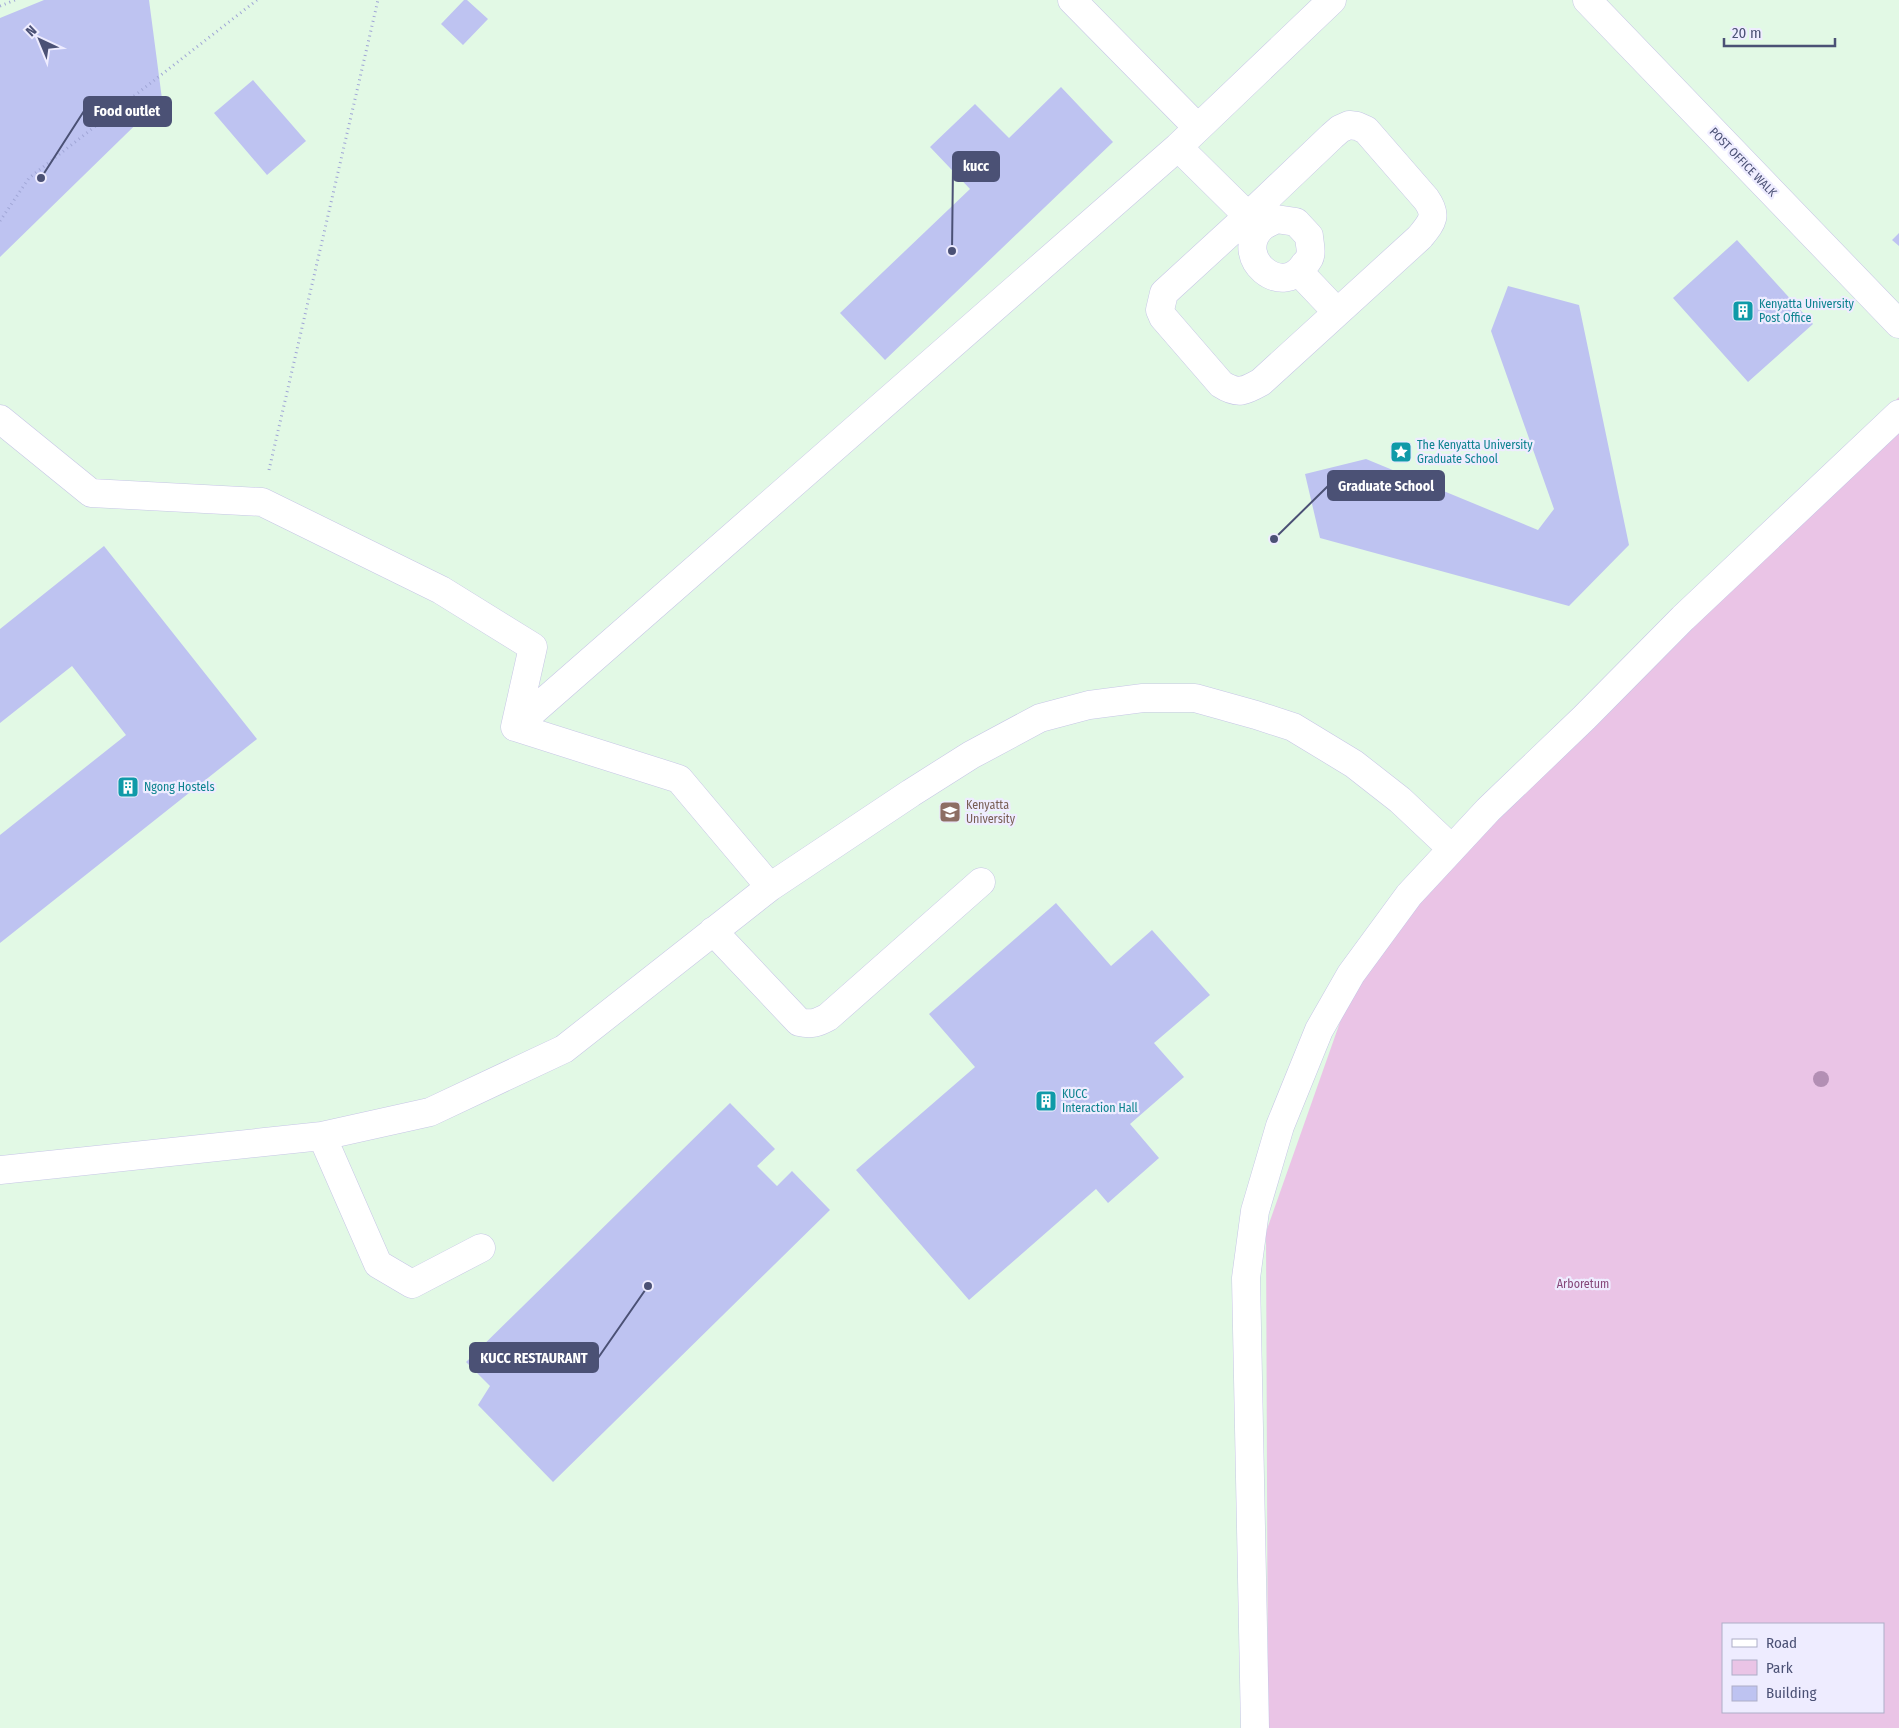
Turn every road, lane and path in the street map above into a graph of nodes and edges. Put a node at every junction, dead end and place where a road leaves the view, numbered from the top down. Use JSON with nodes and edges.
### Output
{"nodes":[{"id":1,"x":15,"y":0,"type":"edge"},
{"id":2,"x":257,"y":0,"type":"edge"},
{"id":3,"x":378,"y":0,"type":"edge"},
{"id":4,"x":1072,"y":0,"type":"edge"},
{"id":5,"x":1332,"y":0,"type":"edge"},
{"id":6,"x":1587,"y":0,"type":"edge"},
{"id":7,"x":0,"y":6,"type":"edge"},
{"id":8,"x":1198,"y":128,"type":"junction"},
{"id":9,"x":1178,"y":147,"type":"junction"},
{"id":10,"x":0,"y":221,"type":"edge"},
{"id":11,"x":1254,"y":223,"type":"junction"},
{"id":12,"x":1299,"y":272,"type":"junction"},
{"id":13,"x":1337,"y":312,"type":"junction"},
{"id":14,"x":1899,"y":324,"type":"edge"},
{"id":15,"x":1899,"y":414,"type":"edge"},
{"id":16,"x":0,"y":419,"type":"edge"},
{"id":17,"x":262,"y":502,"type":"junction"},
{"id":18,"x":514,"y":727,"type":"junction"},
{"id":19,"x":1451,"y":848,"type":"junction"},
{"id":20,"x":981,"y":882,"type":"dead end"},
{"id":21,"x":770,"y":887,"type":"junction"},
{"id":22,"x":713,"y":931,"type":"junction"},
{"id":23,"x":322,"y":1136,"type":"junction"},
{"id":24,"x":0,"y":1170,"type":"edge"},
{"id":25,"x":481,"y":1248,"type":"dead end"},
{"id":26,"x":1255,"y":1728,"type":"edge"}],
"edges":[{"from":1,"to":7,"type":"path"},
{"from":2,"to":10,"type":"path"},
{"from":3,"to":17,"type":"path"},
{"from":4,"to":8,"type":"lane"},
{"from":5,"to":8,"type":"lane"},
{"from":6,"to":14,"type":"lane","name":"POST OFFICE WALK"},
{"from":8,"to":9,"type":"lane"},
{"from":9,"to":11,"type":"lane"},
{"from":9,"to":18,"type":"lane"},
{"from":11,"to":12,"type":"lane"},
{"from":11,"to":12,"type":"lane"},
{"from":11,"to":13,"type":"lane"},
{"from":11,"to":13,"type":"lane"},
{"from":12,"to":13,"type":"lane"},
{"from":15,"to":19,"type":"lane"},
{"from":16,"to":17,"type":"lane"},
{"from":17,"to":18,"type":"lane"},
{"from":18,"to":21,"type":"lane"},
{"from":19,"to":21,"type":"lane"},
{"from":19,"to":26,"type":"lane"},
{"from":20,"to":22,"type":"lane"},
{"from":21,"to":22,"type":"lane"},
{"from":22,"to":23,"type":"lane"},
{"from":23,"to":24,"type":"lane"},
{"from":23,"to":25,"type":"lane"}]}
